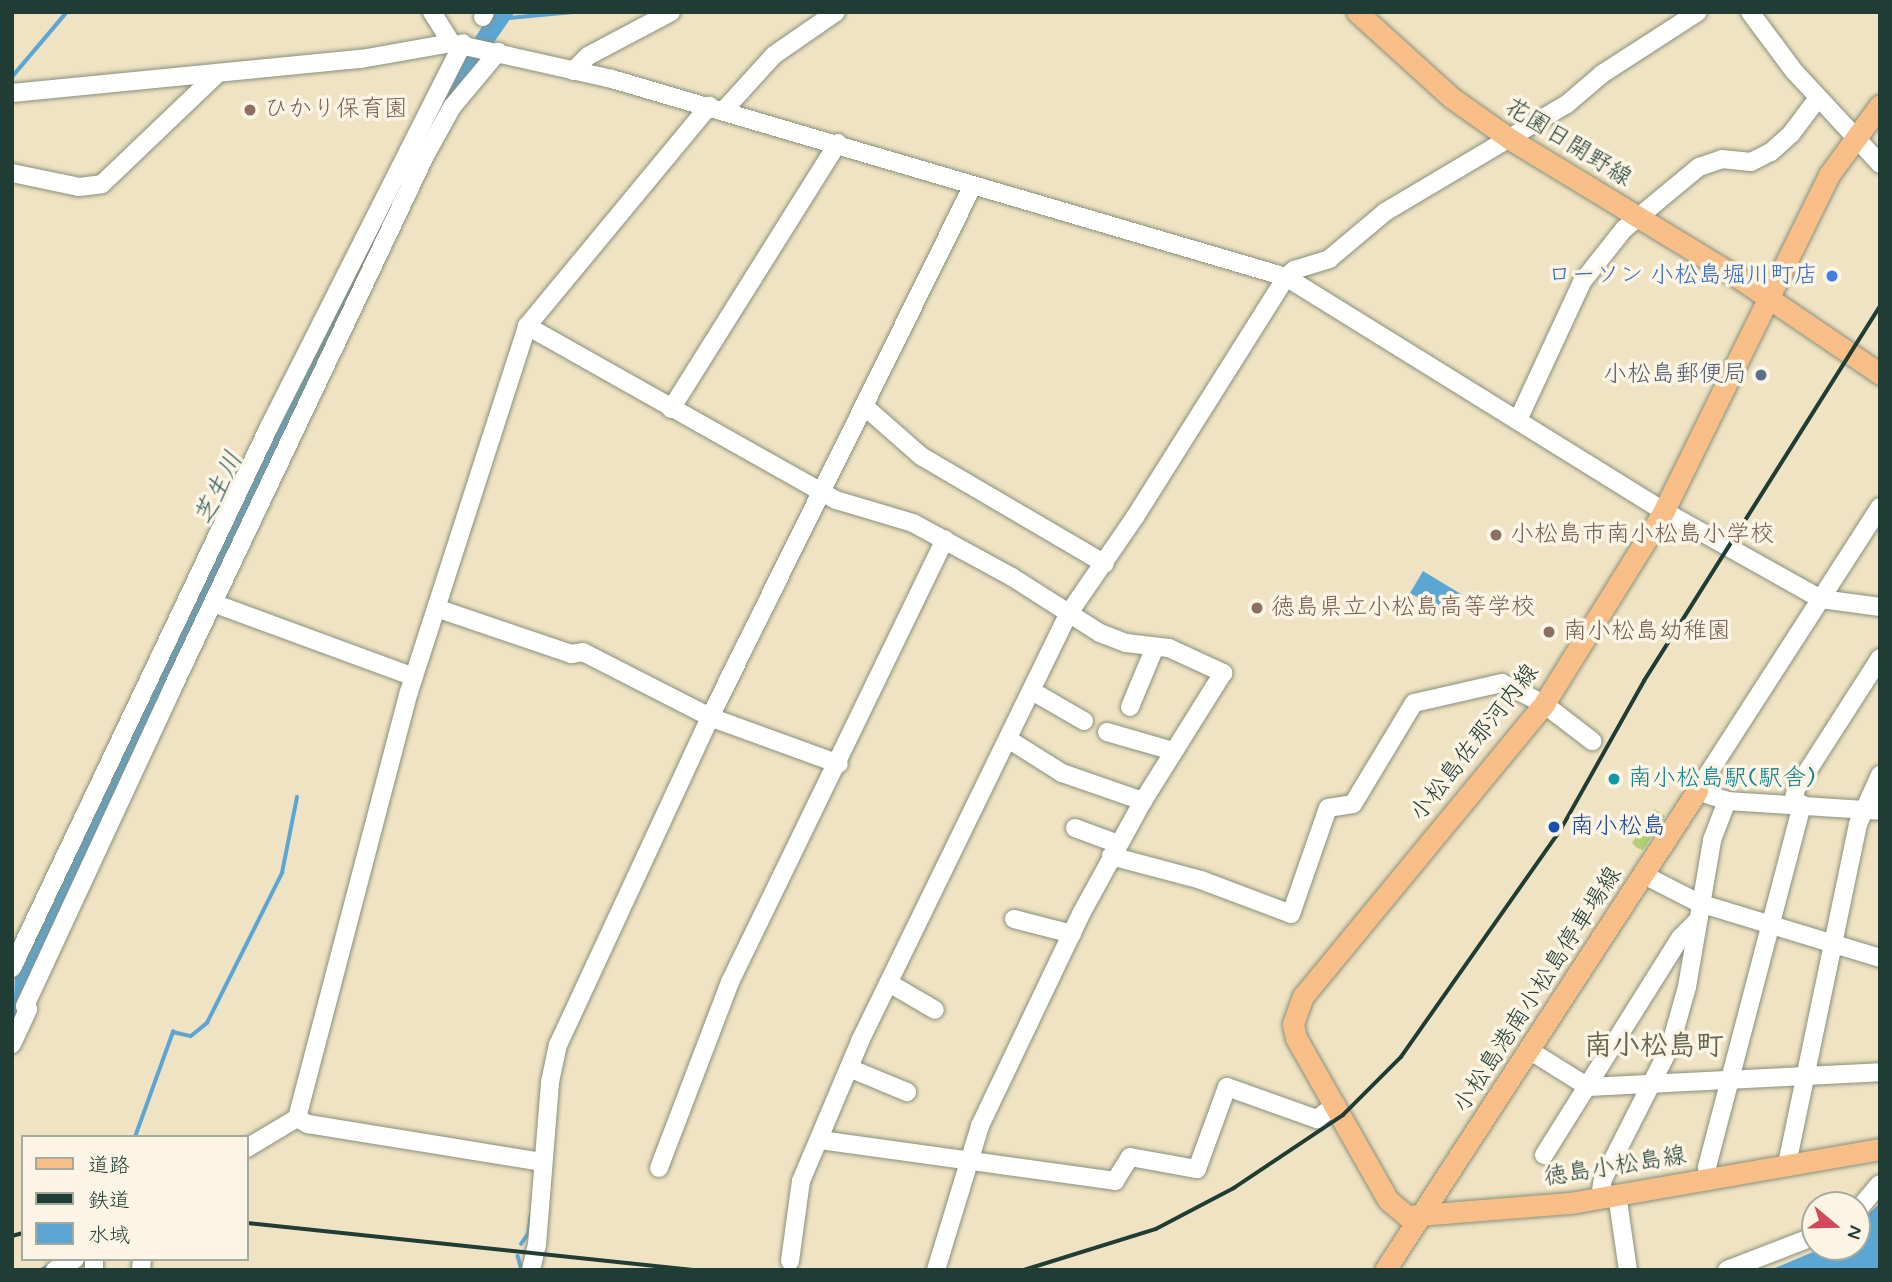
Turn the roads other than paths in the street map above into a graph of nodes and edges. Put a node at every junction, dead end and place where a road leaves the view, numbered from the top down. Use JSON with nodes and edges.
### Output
{"nodes":[{"id":1,"x":432,"y":12,"type":"edge"},
{"id":2,"x":671,"y":12,"type":"edge"},
{"id":3,"x":836,"y":12,"type":"edge"},
{"id":4,"x":1357,"y":12,"type":"edge"},
{"id":5,"x":1698,"y":12,"type":"edge"},
{"id":6,"x":1750,"y":12,"type":"edge"},
{"id":7,"x":455,"y":39,"type":"junction"},
{"id":8,"x":496,"y":51,"type":"junction"},
{"id":9,"x":573,"y":71,"type":"junction"},
{"id":10,"x":218,"y":73,"type":"junction"},
{"id":11,"x":12,"y":93,"type":"edge"},
{"id":12,"x":1818,"y":98,"type":"junction"},
{"id":13,"x":1880,"y":105,"type":"edge"},
{"id":14,"x":716,"y":108,"type":"junction"},
{"id":15,"x":1510,"y":139,"type":"junction"},
{"id":16,"x":1855,"y":141,"type":"junction"},
{"id":17,"x":838,"y":143,"type":"junction"},
{"id":18,"x":1880,"y":164,"type":"edge"},
{"id":19,"x":12,"y":173,"type":"edge"},
{"id":20,"x":973,"y":185,"type":"junction"},
{"id":21,"x":1637,"y":218,"type":"junction"},
{"id":22,"x":1286,"y":277,"type":"junction"},
{"id":23,"x":1766,"y":297,"type":"junction"},
{"id":24,"x":527,"y":326,"type":"junction"},
{"id":25,"x":1880,"y":374,"type":"edge"},
{"id":26,"x":864,"y":406,"type":"junction"},
{"id":27,"x":671,"y":410,"type":"junction"},
{"id":28,"x":1518,"y":420,"type":"junction"},
{"id":29,"x":820,"y":491,"type":"junction"},
{"id":30,"x":1880,"y":507,"type":"edge"},
{"id":31,"x":1664,"y":511,"type":"junction"},
{"id":32,"x":945,"y":540,"type":"junction"},
{"id":33,"x":1105,"y":564,"type":"junction"},
{"id":34,"x":1821,"y":599,"type":"junction"},
{"id":35,"x":213,"y":603,"type":"junction"},
{"id":36,"x":1880,"y":607,"type":"edge"},
{"id":37,"x":436,"y":608,"type":"junction"},
{"id":38,"x":1069,"y":614,"type":"junction"},
{"id":39,"x":1154,"y":647,"type":"junction"},
{"id":40,"x":1880,"y":658,"type":"edge"},
{"id":41,"x":414,"y":677,"type":"junction"},
{"id":42,"x":1032,"y":691,"type":"junction"},
{"id":43,"x":1544,"y":704,"type":"junction"},
{"id":44,"x":1130,"y":707,"type":"dead end"},
{"id":45,"x":706,"y":715,"type":"junction"},
{"id":46,"x":1084,"y":721,"type":"dead end"},
{"id":47,"x":1107,"y":732,"type":"dead end"},
{"id":48,"x":1008,"y":739,"type":"junction"},
{"id":49,"x":1592,"y":741,"type":"dead end"},
{"id":50,"x":1173,"y":751,"type":"junction"},
{"id":51,"x":839,"y":764,"type":"junction"},
{"id":52,"x":1880,"y":775,"type":"edge"},
{"id":53,"x":1697,"y":791,"type":"junction"},
{"id":54,"x":1143,"y":801,"type":"junction"},
{"id":55,"x":1727,"y":801,"type":"junction"},
{"id":56,"x":1798,"y":803,"type":"junction"},
{"id":57,"x":1871,"y":810,"type":"edge"},
{"id":58,"x":1075,"y":828,"type":"dead end"},
{"id":59,"x":1114,"y":850,"type":"junction"},
{"id":60,"x":1644,"y":875,"type":"junction"},
{"id":61,"x":1699,"y":903,"type":"junction"},
{"id":62,"x":1014,"y":919,"type":"dead end"},
{"id":63,"x":1696,"y":922,"type":"junction"},
{"id":64,"x":1771,"y":925,"type":"junction"},
{"id":65,"x":1072,"y":934,"type":"junction"},
{"id":66,"x":1833,"y":943,"type":"junction"},
{"id":67,"x":1880,"y":958,"type":"edge"},
{"id":68,"x":12,"y":968,"type":"edge"},
{"id":69,"x":889,"y":983,"type":"junction"},
{"id":70,"x":935,"y":1010,"type":"dead end"},
{"id":71,"x":12,"y":1044,"type":"edge"},
{"id":72,"x":1529,"y":1050,"type":"junction"},
{"id":73,"x":849,"y":1068,"type":"junction"},
{"id":74,"x":1880,"y":1072,"type":"edge"},
{"id":75,"x":1806,"y":1075,"type":"junction"},
{"id":76,"x":1730,"y":1079,"type":"junction"},
{"id":77,"x":1656,"y":1082,"type":"junction"},
{"id":78,"x":1588,"y":1087,"type":"junction"},
{"id":79,"x":907,"y":1092,"type":"dead end"},
{"id":80,"x":1336,"y":1104,"type":"junction"},
{"id":81,"x":296,"y":1118,"type":"junction"},
{"id":82,"x":820,"y":1140,"type":"junction"},
{"id":83,"x":248,"y":1147,"type":"edge"},
{"id":84,"x":1877,"y":1150,"type":"edge"},
{"id":85,"x":1544,"y":1155,"type":"dead end"},
{"id":86,"x":538,"y":1161,"type":"junction"},
{"id":87,"x":968,"y":1161,"type":"junction"},
{"id":88,"x":1459,"y":1161,"type":"junction"},
{"id":89,"x":1787,"y":1164,"type":"junction"},
{"id":90,"x":659,"y":1168,"type":"dead end"},
{"id":91,"x":1709,"y":1178,"type":"junction"},
{"id":92,"x":1609,"y":1196,"type":"junction"},
{"id":93,"x":1388,"y":1200,"type":"junction"},
{"id":94,"x":1480,"y":1212,"type":"junction"},
{"id":95,"x":1423,"y":1216,"type":"junction"},
{"id":96,"x":1801,"y":1241,"type":"edge"},
{"id":97,"x":1398,"y":1251,"type":"junction"},
{"id":98,"x":71,"y":1261,"type":"edge"},
{"id":99,"x":790,"y":1261,"type":"dead end"},
{"id":100,"x":55,"y":1270,"type":"edge"},
{"id":101,"x":531,"y":1270,"type":"edge"},
{"id":102,"x":936,"y":1270,"type":"edge"},
{"id":103,"x":1385,"y":1270,"type":"edge"},
{"id":104,"x":1628,"y":1270,"type":"edge"},
{"id":105,"x":1727,"y":1270,"type":"edge"}],
"edges":[{"from":1,"to":7,"type":"street"},
{"from":2,"to":9,"type":"street"},
{"from":3,"to":14,"type":"street"},
{"from":4,"to":15,"type":"main road","name":"花園日開野線"},
{"from":5,"to":15,"type":"street"},
{"from":6,"to":12,"type":"street"},
{"from":7,"to":8,"type":"street"},
{"from":7,"to":10,"type":"street"},
{"from":7,"to":68,"type":"street"},
{"from":8,"to":9,"type":"street"},
{"from":8,"to":35,"type":"street"},
{"from":9,"to":14,"type":"street"},
{"from":10,"to":11,"type":"street"},
{"from":10,"to":19,"type":"street"},
{"from":12,"to":16,"type":"street"},
{"from":12,"to":21,"type":"street"},
{"from":13,"to":16,"type":"main road","name":"小松島佐那河内線"},
{"from":14,"to":17,"type":"street"},
{"from":14,"to":24,"type":"street"},
{"from":15,"to":21,"type":"main road","name":"花園日開野線"},
{"from":15,"to":22,"type":"street"},
{"from":16,"to":18,"type":"street"},
{"from":16,"to":23,"type":"main road","name":"小松島佐那河内線"},
{"from":17,"to":20,"type":"street"},
{"from":17,"to":27,"type":"street"},
{"from":20,"to":22,"type":"street"},
{"from":20,"to":26,"type":"street"},
{"from":21,"to":23,"type":"main road","name":"花園日開野線"},
{"from":21,"to":28,"type":"street"},
{"from":22,"to":28,"type":"street"},
{"from":22,"to":33,"type":"street"},
{"from":23,"to":25,"type":"main road"},
{"from":23,"to":31,"type":"main road","name":"小松島佐那河内線"},
{"from":24,"to":27,"type":"street"},
{"from":24,"to":37,"type":"street"},
{"from":26,"to":29,"type":"street"},
{"from":26,"to":33,"type":"street"},
{"from":27,"to":29,"type":"street"},
{"from":28,"to":31,"type":"street"},
{"from":29,"to":32,"type":"street"},
{"from":29,"to":45,"type":"street"},
{"from":30,"to":34,"type":"street"},
{"from":31,"to":34,"type":"street"},
{"from":31,"to":43,"type":"main road","name":"小松島佐那河内線"},
{"from":32,"to":38,"type":"street"},
{"from":32,"to":51,"type":"street"},
{"from":33,"to":38,"type":"street"},
{"from":34,"to":36,"type":"street"},
{"from":34,"to":53,"type":"street"},
{"from":35,"to":41,"type":"street"},
{"from":35,"to":71,"type":"street"},
{"from":37,"to":41,"type":"street"},
{"from":37,"to":45,"type":"street"},
{"from":38,"to":39,"type":"street"},
{"from":38,"to":42,"type":"street"},
{"from":39,"to":44,"type":"street"},
{"from":39,"to":50,"type":"street"},
{"from":40,"to":56,"type":"street"},
{"from":41,"to":81,"type":"street"},
{"from":42,"to":46,"type":"street"},
{"from":42,"to":48,"type":"street"},
{"from":43,"to":49,"type":"street"},
{"from":43,"to":59,"type":"street"},
{"from":43,"to":80,"type":"main road","name":"小松島佐那河内線"},
{"from":45,"to":51,"type":"street"},
{"from":45,"to":86,"type":"street"},
{"from":47,"to":50,"type":"street"},
{"from":48,"to":54,"type":"street"},
{"from":48,"to":69,"type":"street"},
{"from":50,"to":54,"type":"street"},
{"from":51,"to":90,"type":"street"},
{"from":52,"to":57,"type":"street"},
{"from":53,"to":55,"type":"street"},
{"from":53,"to":60,"type":"main road","name":"小松島港南小松島停車場線"},
{"from":54,"to":59,"type":"street"},
{"from":55,"to":56,"type":"street"},
{"from":55,"to":61,"type":"street"},
{"from":56,"to":57,"type":"street"},
{"from":56,"to":64,"type":"street"},
{"from":57,"to":66,"type":"street"},
{"from":58,"to":59,"type":"street"},
{"from":59,"to":65,"type":"street"},
{"from":60,"to":61,"type":"street"},
{"from":60,"to":72,"type":"main road","name":"小松島港南小松島停車場線"},
{"from":61,"to":63,"type":"street"},
{"from":61,"to":64,"type":"street"},
{"from":62,"to":65,"type":"street"},
{"from":63,"to":77,"type":"street"},
{"from":63,"to":78,"type":"street"},
{"from":64,"to":66,"type":"street"},
{"from":64,"to":76,"type":"street"},
{"from":65,"to":87,"type":"street"},
{"from":66,"to":67,"type":"street"},
{"from":66,"to":75,"type":"street"},
{"from":69,"to":70,"type":"street"},
{"from":69,"to":73,"type":"street"},
{"from":72,"to":78,"type":"street"},
{"from":72,"to":88,"type":"main road","name":"小松島港南小松島停車場線"},
{"from":73,"to":79,"type":"street"},
{"from":73,"to":82,"type":"street"},
{"from":74,"to":75,"type":"street"},
{"from":75,"to":76,"type":"street"},
{"from":75,"to":89,"type":"street"},
{"from":76,"to":77,"type":"street"},
{"from":76,"to":91,"type":"street"},
{"from":77,"to":78,"type":"street"},
{"from":77,"to":92,"type":"street"},
{"from":78,"to":85,"type":"street"},
{"from":80,"to":87,"type":"street"},
{"from":80,"to":93,"type":"main road","name":"小松島佐那河内線"},
{"from":81,"to":83,"type":"street"},
{"from":81,"to":86,"type":"street"},
{"from":82,"to":87,"type":"street"},
{"from":82,"to":99,"type":"street"},
{"from":84,"to":89,"type":"main road","name":"徳島小松島線"},
{"from":86,"to":101,"type":"street"},
{"from":87,"to":102,"type":"street"},
{"from":88,"to":94,"type":"main road"},
{"from":88,"to":95,"type":"main road","name":"小松島港南小松島停車場線"},
{"from":89,"to":91,"type":"main road","name":"徳島小松島線"},
{"from":91,"to":92,"type":"main road","name":"徳島小松島線"},
{"from":92,"to":94,"type":"main road","name":"徳島小松島線"},
{"from":92,"to":104,"type":"street"},
{"from":93,"to":95,"type":"main road"},
{"from":93,"to":97,"type":"main road","name":"小松島佐那河内線"},
{"from":94,"to":95,"type":"main road","name":"徳島小松島線"},
{"from":95,"to":97,"type":"main road"},
{"from":96,"to":105,"type":"street"},
{"from":97,"to":103,"type":"main road"},
{"from":98,"to":100,"type":"street"}]}
